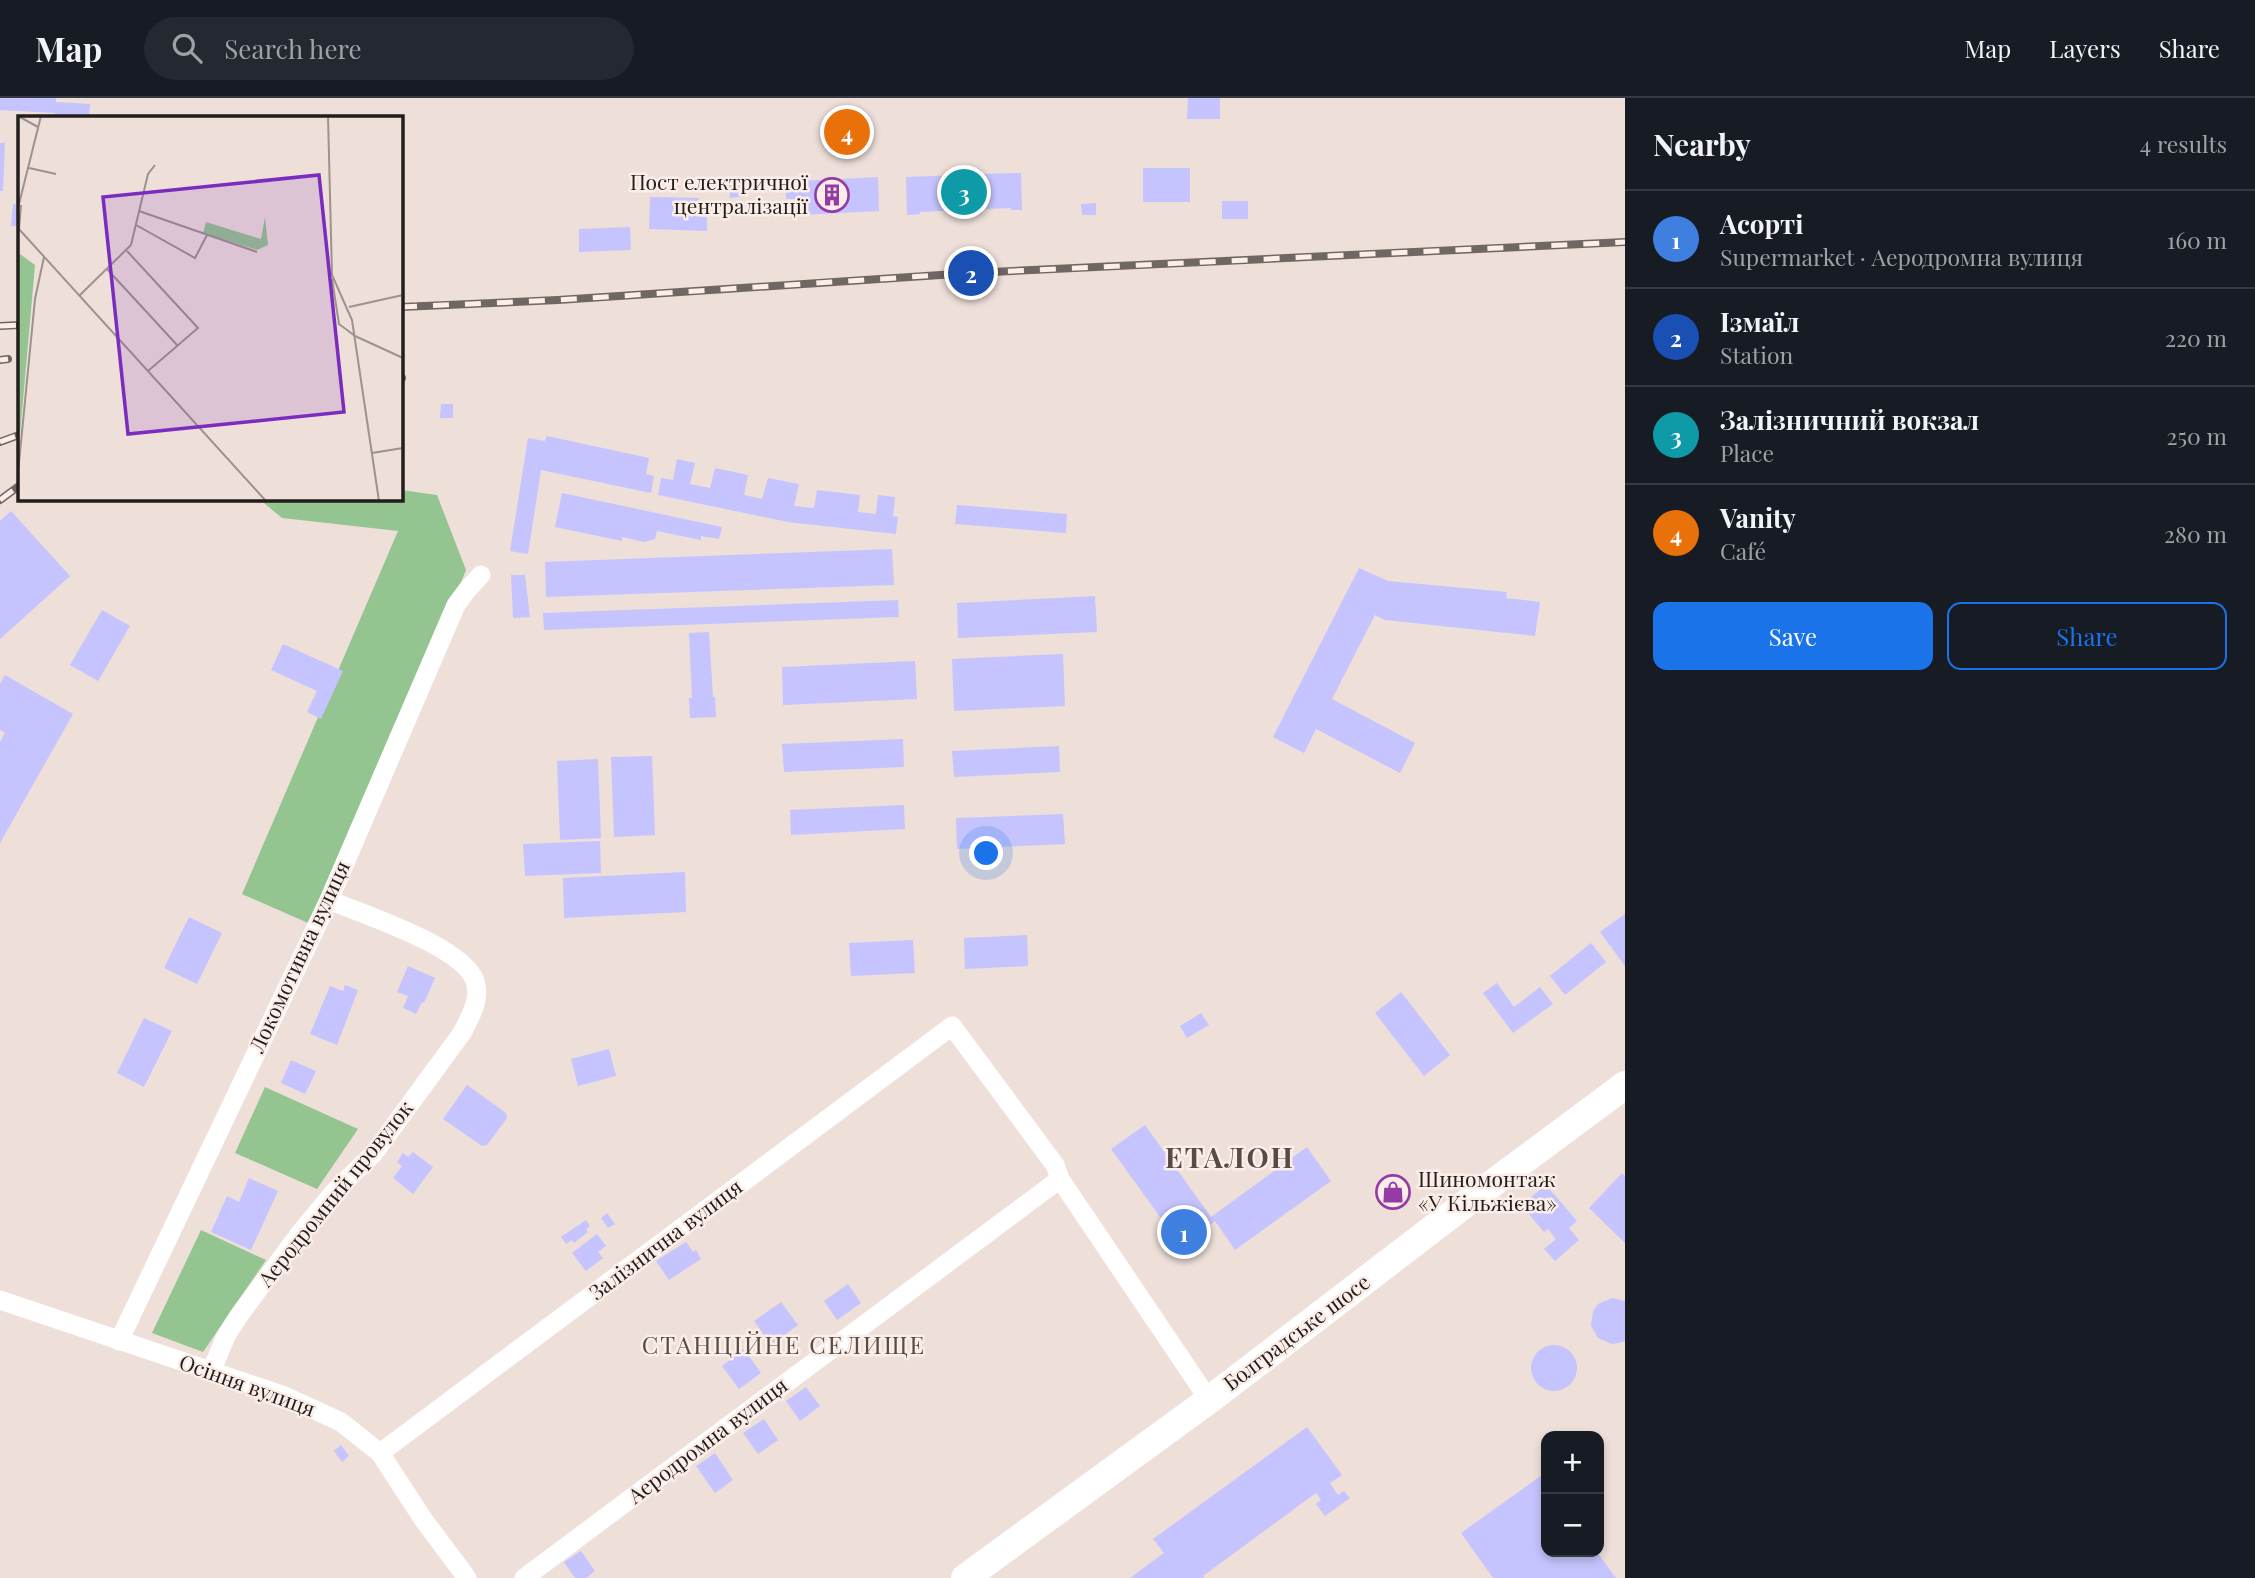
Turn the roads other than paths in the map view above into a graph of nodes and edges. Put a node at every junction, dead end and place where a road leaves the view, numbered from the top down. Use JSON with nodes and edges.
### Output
{"nodes":[{"id":1,"x":481,"y":575,"type":"dead end"},
{"id":2,"x":328,"y":900,"type":"junction"},
{"id":3,"x":1625,"y":1085,"type":"edge"},
{"id":4,"x":1060,"y":1179,"type":"junction"},
{"id":5,"x":0,"y":1300,"type":"edge"},
{"id":6,"x":119,"y":1341,"type":"junction"},
{"id":7,"x":211,"y":1372,"type":"junction"},
{"id":8,"x":1209,"y":1400,"type":"junction"},
{"id":9,"x":380,"y":1453,"type":"junction"},
{"id":10,"x":467,"y":1578,"type":"edge"},
{"id":11,"x":524,"y":1578,"type":"edge"},
{"id":12,"x":965,"y":1578,"type":"edge"}],
"edges":[{"from":1,"to":2,"type":"street","name":"Локомотивна вулиця"},
{"from":2,"to":6,"type":"street","name":"Локомотивна вулиця"},
{"from":2,"to":7,"type":"street","name":"Аеродромний провулок"},
{"from":3,"to":8,"type":"main road","name":"Болградське шосе"},
{"from":4,"to":8,"type":"street"},
{"from":4,"to":9,"type":"street","name":"Залізнична вулиця"},
{"from":4,"to":11,"type":"street","name":"Аеродромна вулиця"},
{"from":5,"to":6,"type":"street","name":"Осіння вулиця"},
{"from":6,"to":7,"type":"street","name":"Осіння вулиця"},
{"from":7,"to":9,"type":"street","name":"Осіння вулиця"},
{"from":8,"to":12,"type":"main road","name":"Болградське шосе"},
{"from":9,"to":10,"type":"street","name":"Осіння вулиця"}]}
